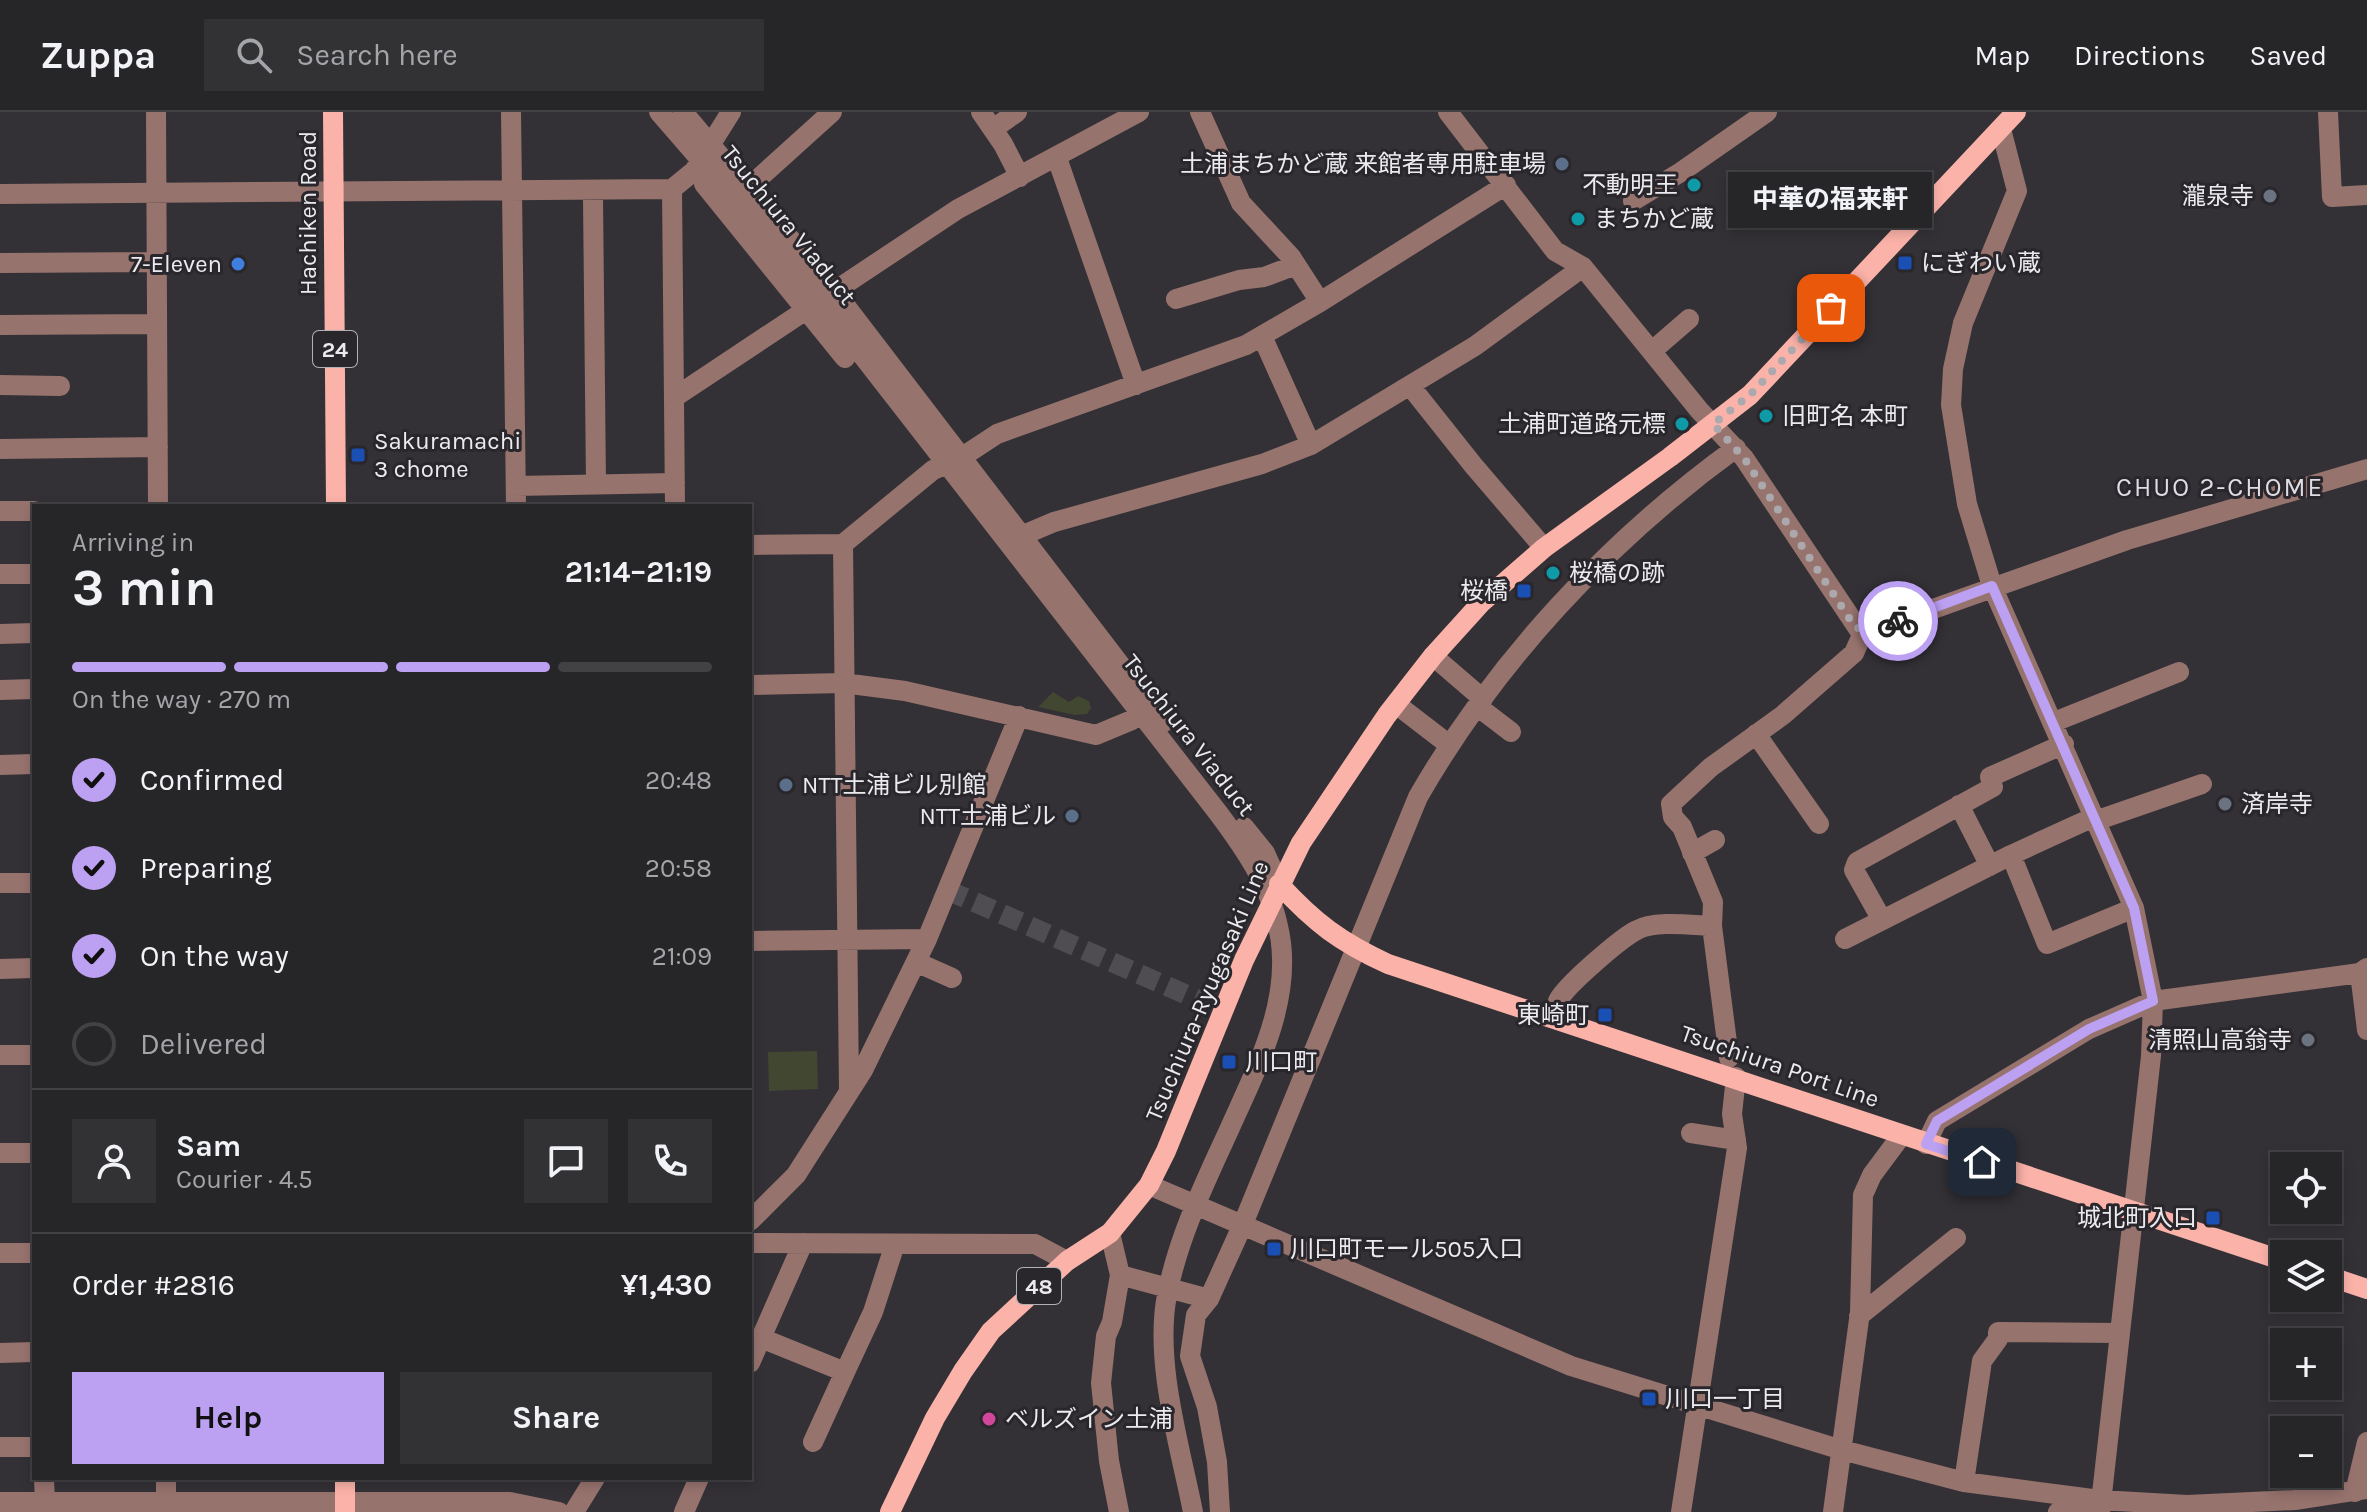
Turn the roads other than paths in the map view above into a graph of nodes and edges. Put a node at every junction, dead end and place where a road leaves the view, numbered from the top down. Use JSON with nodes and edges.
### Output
{"nodes":[{"id":1,"x":156,"y":112,"type":"edge"},
{"id":2,"x":333,"y":112,"type":"edge"},
{"id":3,"x":511,"y":112,"type":"edge"},
{"id":4,"x":642,"y":112,"type":"edge"},
{"id":5,"x":659,"y":112,"type":"edge"},
{"id":6,"x":683,"y":112,"type":"edge"},
{"id":7,"x":731,"y":112,"type":"edge"},
{"id":8,"x":832,"y":112,"type":"edge"},
{"id":9,"x":1017,"y":112,"type":"edge"},
{"id":10,"x":1139,"y":112,"type":"edge"},
{"id":11,"x":1200,"y":112,"type":"edge"},
{"id":12,"x":1448,"y":112,"type":"edge"},
{"id":13,"x":1767,"y":112,"type":"edge"},
{"id":14,"x":2016,"y":112,"type":"edge"},
{"id":15,"x":2328,"y":112,"type":"edge"},
{"id":16,"x":987,"y":120,"type":"edge"},
{"id":17,"x":2001,"y":129,"type":"junction"},
{"id":18,"x":711,"y":144,"type":"junction"},
{"id":19,"x":1057,"y":158,"type":"junction"},
{"id":20,"x":694,"y":171,"type":"junction"},
{"id":21,"x":1020,"y":177,"type":"junction"},
{"id":22,"x":1506,"y":185,"type":"junction"},
{"id":23,"x":748,"y":188,"type":"junction"},
{"id":24,"x":672,"y":189,"type":"junction"},
{"id":25,"x":514,"y":191,"type":"junction"},
{"id":26,"x":156,"y":192,"type":"junction"},
{"id":27,"x":334,"y":193,"type":"junction"},
{"id":28,"x":0,"y":194,"type":"edge"},
{"id":29,"x":2367,"y":195,"type":"edge"},
{"id":30,"x":593,"y":198,"type":"dead end"},
{"id":31,"x":1633,"y":201,"type":"dead end"},
{"id":32,"x":156,"y":262,"type":"junction"},
{"id":33,"x":0,"y":263,"type":"edge"},
{"id":34,"x":1296,"y":265,"type":"junction"},
{"id":35,"x":1583,"y":267,"type":"junction"},
{"id":36,"x":835,"y":292,"type":"junction"},
{"id":37,"x":1176,"y":299,"type":"dead end"},
{"id":38,"x":1320,"y":302,"type":"junction"},
{"id":39,"x":807,"y":308,"type":"junction"},
{"id":40,"x":1689,"y":319,"type":"dead end"},
{"id":41,"x":157,"y":324,"type":"junction"},
{"id":42,"x":0,"y":325,"type":"edge"},
{"id":43,"x":1262,"y":336,"type":"junction"},
{"id":44,"x":1652,"y":351,"type":"junction"},
{"id":45,"x":0,"y":385,"type":"edge"},
{"id":46,"x":1136,"y":385,"type":"junction"},
{"id":47,"x":60,"y":386,"type":"dead end"},
{"id":48,"x":1411,"y":387,"type":"junction"},
{"id":49,"x":675,"y":397,"type":"junction"},
{"id":50,"x":1713,"y":424,"type":"junction"},
{"id":51,"x":1311,"y":445,"type":"junction"},
{"id":52,"x":158,"y":447,"type":"junction"},
{"id":53,"x":1736,"y":448,"type":"junction"},
{"id":54,"x":0,"y":449,"type":"edge"},
{"id":55,"x":962,"y":457,"type":"junction"},
{"id":56,"x":2367,"y":469,"type":"edge"},
{"id":57,"x":933,"y":470,"type":"junction"},
{"id":58,"x":675,"y":483,"type":"junction"},
{"id":59,"x":596,"y":484,"type":"junction"},
{"id":60,"x":516,"y":496,"type":"edge"},
{"id":61,"x":158,"y":504,"type":"edge"},
{"id":62,"x":336,"y":504,"type":"edge"},
{"id":63,"x":675,"y":504,"type":"edge"},
{"id":64,"x":0,"y":511,"type":"edge"},
{"id":65,"x":32,"y":511,"type":"edge"},
{"id":66,"x":1021,"y":536,"type":"junction"},
{"id":67,"x":843,"y":544,"type":"junction"},
{"id":68,"x":752,"y":545,"type":"edge"},
{"id":69,"x":1544,"y":548,"type":"junction"},
{"id":70,"x":0,"y":574,"type":"edge"},
{"id":71,"x":32,"y":574,"type":"edge"},
{"id":72,"x":1992,"y":586,"type":"junction"},
{"id":73,"x":1864,"y":631,"type":"junction"},
{"id":74,"x":32,"y":633,"type":"edge"},
{"id":75,"x":0,"y":634,"type":"edge"},
{"id":76,"x":1433,"y":656,"type":"junction"},
{"id":77,"x":2179,"y":672,"type":"dead end"},
{"id":78,"x":843,"y":683,"type":"junction"},
{"id":79,"x":752,"y":685,"type":"edge"},
{"id":80,"x":32,"y":689,"type":"edge"},
{"id":81,"x":0,"y":690,"type":"edge"},
{"id":82,"x":1480,"y":702,"type":"junction"},
{"id":83,"x":1396,"y":704,"type":"junction"},
{"id":84,"x":1019,"y":716,"type":"junction"},
{"id":85,"x":1132,"y":720,"type":"junction"},
{"id":86,"x":2054,"y":722,"type":"junction"},
{"id":87,"x":1511,"y":732,"type":"dead end"},
{"id":88,"x":1756,"y":734,"type":"junction"},
{"id":89,"x":1448,"y":744,"type":"junction"},
{"id":90,"x":2064,"y":744,"type":"junction"},
{"id":91,"x":32,"y":764,"type":"edge"},
{"id":92,"x":0,"y":765,"type":"edge"},
{"id":93,"x":2202,"y":784,"type":"dead end"},
{"id":94,"x":1959,"y":805,"type":"junction"},
{"id":95,"x":2097,"y":818,"type":"junction"},
{"id":96,"x":1819,"y":824,"type":"dead end"},
{"id":97,"x":1715,"y":840,"type":"dead end"},
{"id":98,"x":2011,"y":855,"type":"junction"},
{"id":99,"x":1694,"y":856,"type":"junction"},
{"id":100,"x":1990,"y":866,"type":"junction"},
{"id":101,"x":0,"y":883,"type":"edge"},
{"id":102,"x":32,"y":883,"type":"edge"},
{"id":103,"x":1279,"y":884,"type":"junction"},
{"id":104,"x":2134,"y":908,"type":"junction"},
{"id":105,"x":1882,"y":920,"type":"junction"},
{"id":106,"x":1712,"y":926,"type":"junction"},
{"id":107,"x":927,"y":939,"type":"junction"},
{"id":108,"x":1845,"y":939,"type":"dead end"},
{"id":109,"x":846,"y":940,"type":"junction"},
{"id":110,"x":752,"y":941,"type":"edge"},
{"id":111,"x":1355,"y":949,"type":"junction"},
{"id":112,"x":916,"y":962,"type":"junction"},
{"id":113,"x":32,"y":968,"type":"edge"},
{"id":114,"x":0,"y":969,"type":"edge"},
{"id":115,"x":2364,"y":971,"type":"edge"},
{"id":116,"x":952,"y":978,"type":"dead end"},
{"id":117,"x":1558,"y":1001,"type":"dead end"},
{"id":118,"x":2153,"y":1001,"type":"junction"},
{"id":119,"x":2367,"y":1030,"type":"edge"},
{"id":120,"x":0,"y":1055,"type":"edge"},
{"id":121,"x":32,"y":1055,"type":"edge"},
{"id":122,"x":1732,"y":1068,"type":"junction"},
{"id":123,"x":849,"y":1090,"type":"junction"},
{"id":124,"x":1691,"y":1133,"type":"dead end"},
{"id":125,"x":1901,"y":1136,"type":"junction"},
{"id":126,"x":1736,"y":1140,"type":"junction"},
{"id":127,"x":1926,"y":1144,"type":"junction"},
{"id":128,"x":0,"y":1153,"type":"edge"},
{"id":129,"x":32,"y":1153,"type":"edge"},
{"id":130,"x":1149,"y":1185,"type":"junction"},
{"id":131,"x":2133,"y":1211,"type":"junction"},
{"id":132,"x":752,"y":1219,"type":"edge"},
{"id":133,"x":1243,"y":1224,"type":"junction"},
{"id":134,"x":1110,"y":1233,"type":"junction"},
{"id":135,"x":1956,"y":1238,"type":"dead end"},
{"id":136,"x":752,"y":1243,"type":"edge"},
{"id":137,"x":803,"y":1243,"type":"junction"},
{"id":138,"x":895,"y":1244,"type":"junction"},
{"id":139,"x":0,"y":1253,"type":"edge"},
{"id":140,"x":32,"y":1253,"type":"edge"},
{"id":141,"x":2270,"y":1256,"type":"edge"},
{"id":142,"x":1067,"y":1261,"type":"junction"},
{"id":143,"x":1120,"y":1275,"type":"junction"},
{"id":144,"x":2342,"y":1281,"type":"edge"},
{"id":145,"x":2367,"y":1289,"type":"edge"},
{"id":146,"x":1209,"y":1299,"type":"junction"},
{"id":147,"x":1859,"y":1316,"type":"junction"},
{"id":148,"x":2119,"y":1333,"type":"junction"},
{"id":149,"x":757,"y":1337,"type":"edge"},
{"id":150,"x":32,"y":1352,"type":"edge"},
{"id":151,"x":0,"y":1353,"type":"edge"},
{"id":152,"x":845,"y":1372,"type":"junction"},
{"id":153,"x":1696,"y":1403,"type":"junction"},
{"id":154,"x":813,"y":1442,"type":"dead end"},
{"id":155,"x":2367,"y":1442,"type":"edge"},
{"id":156,"x":0,"y":1447,"type":"edge"},
{"id":157,"x":32,"y":1447,"type":"edge"},
{"id":158,"x":1842,"y":1450,"type":"junction"},
{"id":159,"x":44,"y":1480,"type":"edge"},
{"id":160,"x":166,"y":1480,"type":"edge"},
{"id":161,"x":345,"y":1480,"type":"edge"},
{"id":162,"x":594,"y":1480,"type":"edge"},
{"id":163,"x":698,"y":1480,"type":"edge"},
{"id":164,"x":1964,"y":1482,"type":"junction"},
{"id":165,"x":2361,"y":1490,"type":"edge"},
{"id":166,"x":0,"y":1502,"type":"edge"},
{"id":167,"x":45,"y":1502,"type":"junction"},
{"id":168,"x":345,"y":1506,"type":"edge"},
{"id":169,"x":2100,"y":1506,"type":"edge"},
{"id":170,"x":166,"y":1507,"type":"edge"},
{"id":171,"x":559,"y":1512,"type":"edge"},
{"id":172,"x":574,"y":1512,"type":"edge"},
{"id":173,"x":684,"y":1512,"type":"edge"},
{"id":174,"x":890,"y":1512,"type":"edge"},
{"id":175,"x":1119,"y":1512,"type":"edge"},
{"id":176,"x":1193,"y":1512,"type":"edge"},
{"id":177,"x":1220,"y":1512,"type":"edge"},
{"id":178,"x":1681,"y":1512,"type":"edge"},
{"id":179,"x":1833,"y":1512,"type":"edge"},
{"id":180,"x":2058,"y":1512,"type":"edge"}],
"edges":[{"from":1,"to":26,"type":"street"},
{"from":2,"to":27,"type":"main road","name":"Hachiken Road","number":"24"},
{"from":3,"to":25,"type":"street"},
{"from":4,"to":20,"type":"street"},
{"from":5,"to":176,"type":"street","name":"Tsuchiura Viaduct"},
{"from":6,"to":18,"type":"street"},
{"from":7,"to":18,"type":"street"},
{"from":8,"to":23,"type":"street"},
{"from":9,"to":16,"type":"street"},
{"from":10,"to":19,"type":"street"},
{"from":11,"to":34,"type":"street"},
{"from":12,"to":22,"type":"street"},
{"from":13,"to":31,"type":"street"},
{"from":14,"to":17,"type":"main road","name":"Tsuchiura-Ryugasaki Line","number":"48"},
{"from":15,"to":29,"type":"street"},
{"from":16,"to":21,"type":"street"},
{"from":17,"to":50,"type":"main road","name":"Tsuchiura-Ryugasaki Line","number":"48"},
{"from":17,"to":72,"type":"street"},
{"from":18,"to":20,"type":"street"},
{"from":18,"to":23,"type":"street"},
{"from":19,"to":21,"type":"street"},
{"from":19,"to":46,"type":"street"},
{"from":20,"to":24,"type":"street"},
{"from":20,"to":39,"type":"street"},
{"from":21,"to":36,"type":"street"},
{"from":22,"to":35,"type":"street"},
{"from":22,"to":38,"type":"street"},
{"from":23,"to":36,"type":"street"},
{"from":24,"to":25,"type":"street"},
{"from":24,"to":49,"type":"street"},
{"from":25,"to":27,"type":"street"},
{"from":25,"to":60,"type":"street"},
{"from":26,"to":27,"type":"street"},
{"from":26,"to":28,"type":"street"},
{"from":26,"to":32,"type":"street"},
{"from":27,"to":62,"type":"main road","name":"Hachiken Road","number":"24"},
{"from":30,"to":59,"type":"street"},
{"from":32,"to":33,"type":"street"},
{"from":32,"to":41,"type":"street"},
{"from":34,"to":37,"type":"street"},
{"from":34,"to":38,"type":"street"},
{"from":35,"to":44,"type":"street"},
{"from":35,"to":48,"type":"street"},
{"from":36,"to":39,"type":"street"},
{"from":36,"to":55,"type":"street"},
{"from":38,"to":43,"type":"street"},
{"from":39,"to":49,"type":"street"},
{"from":39,"to":57,"type":"street"},
{"from":40,"to":44,"type":"street"},
{"from":41,"to":42,"type":"street"},
{"from":41,"to":52,"type":"street"},
{"from":43,"to":46,"type":"street"},
{"from":43,"to":51,"type":"street"},
{"from":44,"to":50,"type":"street"},
{"from":45,"to":47,"type":"street"},
{"from":46,"to":55,"type":"street"},
{"from":48,"to":51,"type":"street"},
{"from":48,"to":69,"type":"street"},
{"from":49,"to":58,"type":"street"},
{"from":50,"to":53,"type":"street"},
{"from":50,"to":69,"type":"main road","name":"Tsuchiura-Ryugasaki Line","number":"48"},
{"from":51,"to":66,"type":"street"},
{"from":52,"to":54,"type":"street"},
{"from":52,"to":61,"type":"street"},
{"from":53,"to":73,"type":"street"},
{"from":53,"to":82,"type":"street"},
{"from":55,"to":57,"type":"street"},
{"from":55,"to":66,"type":"street"},
{"from":56,"to":72,"type":"street"},
{"from":57,"to":67,"type":"street"},
{"from":57,"to":85,"type":"street"},
{"from":58,"to":59,"type":"street"},
{"from":58,"to":63,"type":"street"},
{"from":59,"to":60,"type":"street"},
{"from":64,"to":65,"type":"street"},
{"from":66,"to":103,"type":"street"},
{"from":67,"to":68,"type":"street"},
{"from":67,"to":78,"type":"street"},
{"from":69,"to":76,"type":"main road","name":"Tsuchiura-Ryugasaki Line","number":"48"},
{"from":70,"to":71,"type":"street"},
{"from":72,"to":73,"type":"street"},
{"from":72,"to":86,"type":"street"},
{"from":73,"to":88,"type":"street"},
{"from":74,"to":75,"type":"street"},
{"from":76,"to":82,"type":"street"},
{"from":76,"to":83,"type":"main road","name":"Tsuchiura-Ryugasaki Line","number":"48"},
{"from":77,"to":86,"type":"street"},
{"from":78,"to":79,"type":"street"},
{"from":78,"to":84,"type":"street"},
{"from":78,"to":109,"type":"street"},
{"from":80,"to":81,"type":"street"},
{"from":82,"to":87,"type":"street"},
{"from":82,"to":89,"type":"street"},
{"from":83,"to":89,"type":"street"},
{"from":83,"to":103,"type":"main road","name":"Tsuchiura-Ryugasaki Line","number":"48"},
{"from":84,"to":85,"type":"street"},
{"from":84,"to":107,"type":"street"},
{"from":85,"to":103,"type":"street"},
{"from":86,"to":90,"type":"street"},
{"from":88,"to":96,"type":"street"},
{"from":88,"to":99,"type":"street"},
{"from":89,"to":111,"type":"street"},
{"from":90,"to":94,"type":"street"},
{"from":90,"to":95,"type":"street"},
{"from":91,"to":92,"type":"street"},
{"from":93,"to":95,"type":"street"},
{"from":94,"to":100,"type":"street"},
{"from":94,"to":105,"type":"street"},
{"from":95,"to":98,"type":"street"},
{"from":95,"to":104,"type":"street"},
{"from":97,"to":99,"type":"street"},
{"from":98,"to":100,"type":"street"},
{"from":98,"to":104,"type":"street"},
{"from":99,"to":106,"type":"street"},
{"from":100,"to":105,"type":"street"},
{"from":101,"to":102,"type":"street"},
{"from":103,"to":111,"type":"main road","name":"Tsuchiura Port Line"},
{"from":103,"to":130,"type":"main road","name":"Tsuchiura-Ryugasaki Line","number":"48"},
{"from":104,"to":118,"type":"street"},
{"from":105,"to":108,"type":"street"},
{"from":106,"to":117,"type":"street"},
{"from":106,"to":122,"type":"street"},
{"from":107,"to":109,"type":"street"},
{"from":107,"to":112,"type":"street"},
{"from":109,"to":110,"type":"street"},
{"from":109,"to":123,"type":"street"},
{"from":111,"to":122,"type":"main road","name":"Tsuchiura Port Line"},
{"from":111,"to":133,"type":"street"},
{"from":112,"to":116,"type":"street"},
{"from":112,"to":123,"type":"street"},
{"from":113,"to":114,"type":"street"},
{"from":115,"to":118,"type":"street"},
{"from":115,"to":119,"type":"street"},
{"from":118,"to":127,"type":"street"},
{"from":118,"to":131,"type":"street"},
{"from":120,"to":121,"type":"street"},
{"from":122,"to":125,"type":"main road","name":"Tsuchiura Port Line"},
{"from":122,"to":126,"type":"street"},
{"from":123,"to":132,"type":"street"},
{"from":124,"to":126,"type":"street"},
{"from":125,"to":127,"type":"main road","name":"Tsuchiura Port Line"},
{"from":125,"to":147,"type":"street"},
{"from":126,"to":153,"type":"street"},
{"from":127,"to":131,"type":"main road","name":"Tsuchiura Port Line"},
{"from":128,"to":129,"type":"street"},
{"from":130,"to":133,"type":"street"},
{"from":130,"to":134,"type":"main road","name":"Tsuchiura-Ryugasaki Line","number":"48"},
{"from":131,"to":141,"type":"main road","name":"Tsuchiura Port Line"},
{"from":131,"to":148,"type":"street"},
{"from":133,"to":146,"type":"street"},
{"from":133,"to":153,"type":"street"},
{"from":134,"to":142,"type":"main road","name":"Tsuchiura-Ryugasaki Line","number":"48"},
{"from":134,"to":143,"type":"street"},
{"from":135,"to":147,"type":"street"},
{"from":136,"to":137,"type":"street"},
{"from":137,"to":138,"type":"street"},
{"from":137,"to":149,"type":"street"},
{"from":138,"to":142,"type":"street"},
{"from":138,"to":152,"type":"street"},
{"from":139,"to":140,"type":"street"},
{"from":142,"to":174,"type":"main road","name":"Tsuchiura-Ryugasaki Line","number":"48"},
{"from":143,"to":146,"type":"street"},
{"from":143,"to":175,"type":"street"},
{"from":144,"to":145,"type":"main road"},
{"from":146,"to":177,"type":"street"},
{"from":147,"to":158,"type":"street"},
{"from":148,"to":164,"type":"street"},
{"from":148,"to":169,"type":"street"},
{"from":149,"to":152,"type":"street"},
{"from":150,"to":151,"type":"street"},
{"from":152,"to":154,"type":"street"},
{"from":153,"to":158,"type":"street"},
{"from":153,"to":178,"type":"street"},
{"from":155,"to":165,"type":"street"},
{"from":156,"to":157,"type":"street"},
{"from":158,"to":164,"type":"street"},
{"from":158,"to":179,"type":"street"},
{"from":159,"to":167,"type":"street"},
{"from":160,"to":170,"type":"street"},
{"from":161,"to":168,"type":"main road"},
{"from":162,"to":172,"type":"street"},
{"from":163,"to":173,"type":"street"},
{"from":164,"to":169,"type":"street"},
{"from":165,"to":169,"type":"street"},
{"from":166,"to":167,"type":"street"},
{"from":167,"to":170,"type":"street"},
{"from":168,"to":170,"type":"street"},
{"from":168,"to":171,"type":"street"},
{"from":169,"to":180,"type":"street"}]}
